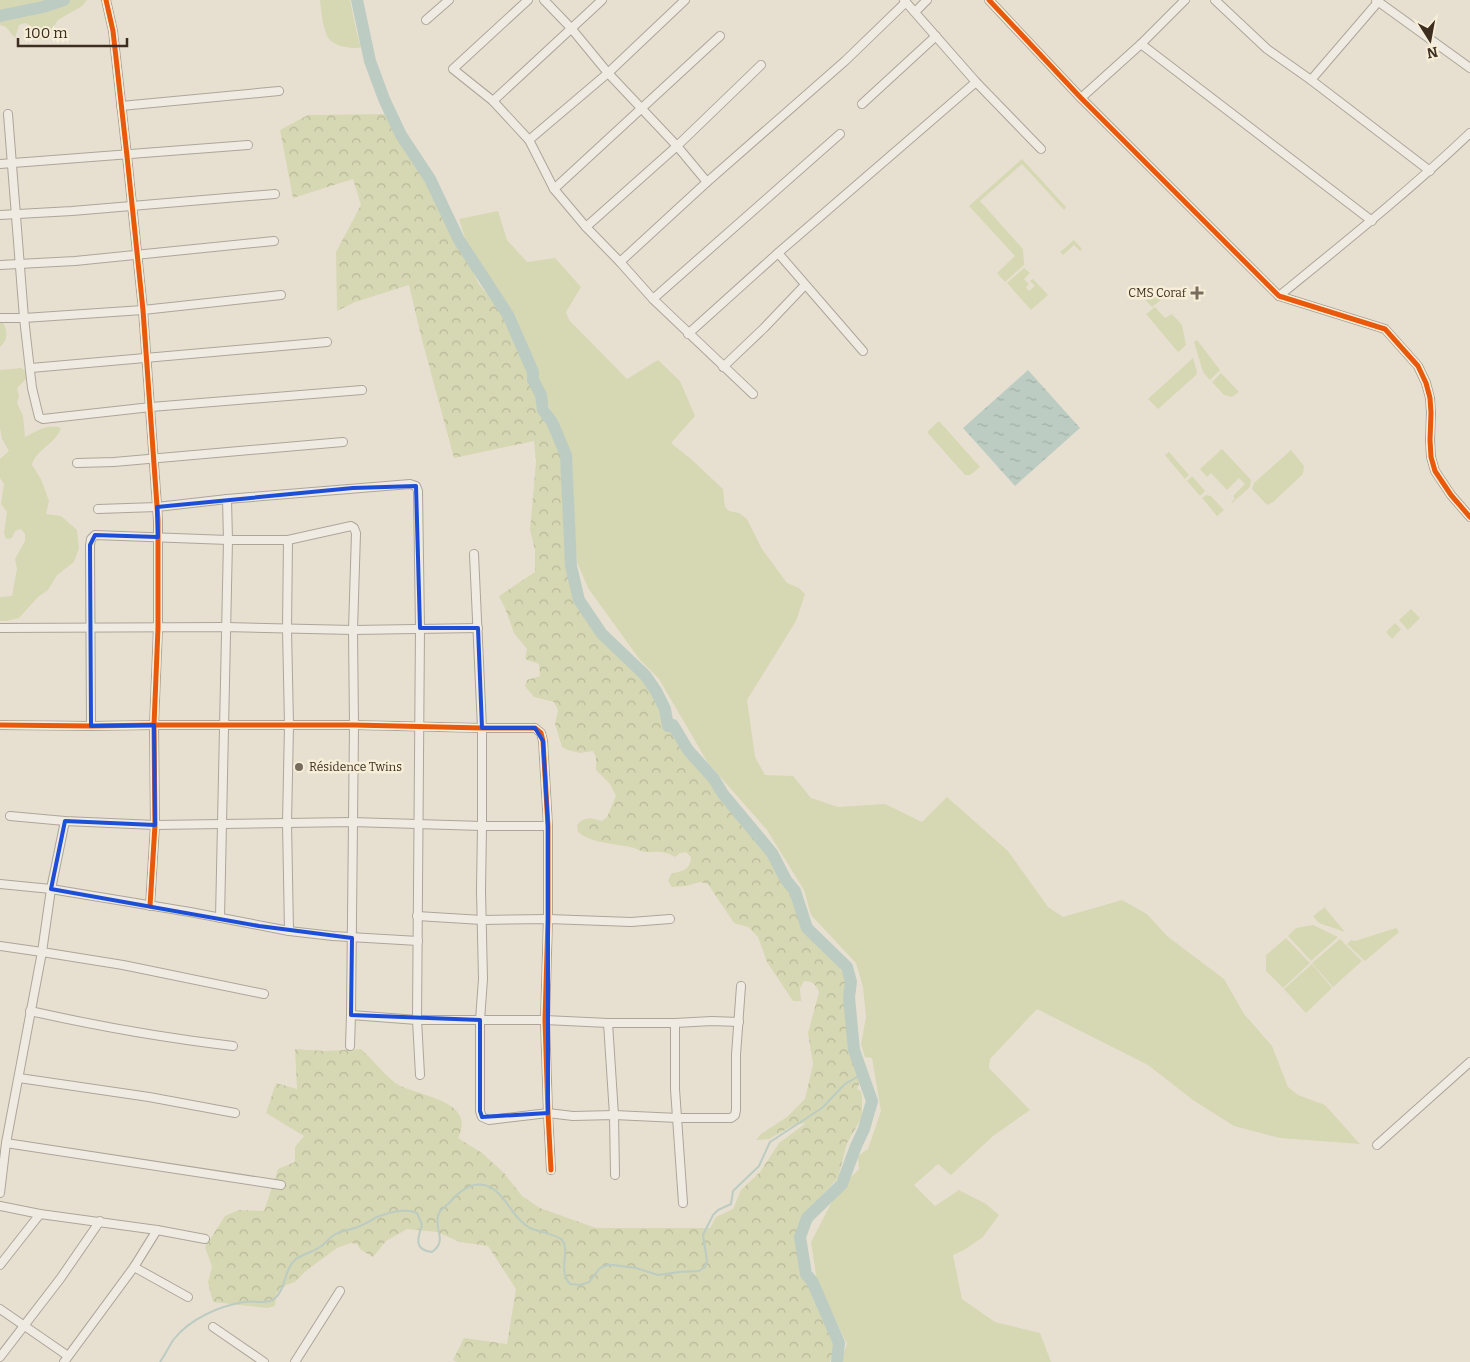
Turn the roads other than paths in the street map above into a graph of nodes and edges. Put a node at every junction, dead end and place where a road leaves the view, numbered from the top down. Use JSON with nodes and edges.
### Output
{"nodes":[{"id":1,"x":106,"y":0,"type":"edge"},
{"id":2,"x":449,"y":0,"type":"edge"},
{"id":3,"x":528,"y":0,"type":"edge"},
{"id":4,"x":544,"y":0,"type":"edge"},
{"id":5,"x":602,"y":0,"type":"edge"},
{"id":6,"x":685,"y":0,"type":"edge"},
{"id":7,"x":927,"y":0,"type":"edge"},
{"id":8,"x":989,"y":0,"type":"edge"},
{"id":9,"x":1185,"y":0,"type":"edge"},
{"id":10,"x":1215,"y":0,"type":"edge"},
{"id":11,"x":905,"y":1,"type":"edge"},
{"id":12,"x":1377,"y":1,"type":"edge"},
{"id":13,"x":915,"y":12,"type":"junction"},
{"id":14,"x":426,"y":20,"type":"dead end"},
{"id":15,"x":571,"y":28,"type":"junction"},
{"id":16,"x":720,"y":36,"type":"dead end"},
{"id":17,"x":936,"y":36,"type":"junction"},
{"id":18,"x":1142,"y":44,"type":"junction"},
{"id":19,"x":761,"y":64,"type":"dead end"},
{"id":20,"x":1470,"y":68,"type":"edge"},
{"id":21,"x":608,"y":73,"type":"junction"},
{"id":22,"x":1310,"y":80,"type":"junction"},
{"id":23,"x":976,"y":82,"type":"junction"},
{"id":24,"x":279,"y":91,"type":"dead end"},
{"id":25,"x":1081,"y":98,"type":"junction"},
{"id":26,"x":493,"y":101,"type":"junction"},
{"id":27,"x":862,"y":104,"type":"dead end"},
{"id":28,"x":121,"y":106,"type":"junction"},
{"id":29,"x":641,"y":107,"type":"junction"},
{"id":30,"x":8,"y":114,"type":"dead end"},
{"id":31,"x":1470,"y":133,"type":"edge"},
{"id":32,"x":840,"y":134,"type":"dead end"},
{"id":33,"x":529,"y":140,"type":"junction"},
{"id":34,"x":248,"y":145,"type":"dead end"},
{"id":35,"x":677,"y":146,"type":"junction"},
{"id":36,"x":1040,"y":149,"type":"dead end"},
{"id":37,"x":127,"y":156,"type":"junction"},
{"id":38,"x":0,"y":164,"type":"edge"},
{"id":39,"x":12,"y":164,"type":"junction"},
{"id":40,"x":1430,"y":171,"type":"junction"},
{"id":41,"x":707,"y":182,"type":"junction"},
{"id":42,"x":554,"y":189,"type":"junction"},
{"id":43,"x":275,"y":194,"type":"dead end"},
{"id":44,"x":132,"y":206,"type":"junction"},
{"id":45,"x":16,"y":215,"type":"junction"},
{"id":46,"x":0,"y":216,"type":"edge"},
{"id":47,"x":1372,"y":221,"type":"junction"},
{"id":48,"x":586,"y":227,"type":"junction"},
{"id":49,"x":274,"y":241,"type":"dead end"},
{"id":50,"x":778,"y":253,"type":"junction"},
{"id":51,"x":136,"y":255,"type":"junction"},
{"id":52,"x":620,"y":262,"type":"junction"},
{"id":53,"x":20,"y":264,"type":"junction"},
{"id":54,"x":0,"y":265,"type":"edge"},
{"id":55,"x":805,"y":285,"type":"junction"},
{"id":56,"x":281,"y":295,"type":"dead end"},
{"id":57,"x":1279,"y":296,"type":"junction"},
{"id":58,"x":653,"y":299,"type":"junction"},
{"id":59,"x":143,"y":310,"type":"junction"},
{"id":60,"x":0,"y":318,"type":"edge"},
{"id":61,"x":24,"y":318,"type":"junction"},
{"id":62,"x":688,"y":334,"type":"junction"},
{"id":63,"x":327,"y":342,"type":"dead end"},
{"id":64,"x":863,"y":351,"type":"dead end"},
{"id":65,"x":146,"y":358,"type":"junction"},
{"id":66,"x":723,"y":366,"type":"junction"},
{"id":67,"x":31,"y":368,"type":"junction"},
{"id":68,"x":362,"y":390,"type":"dead end"},
{"id":69,"x":753,"y":394,"type":"dead end"},
{"id":70,"x":151,"y":407,"type":"junction"},
{"id":71,"x":343,"y":442,"type":"dead end"},
{"id":72,"x":154,"y":459,"type":"junction"},
{"id":73,"x":78,"y":463,"type":"dead end"},
{"id":74,"x":227,"y":499,"type":"junction"},
{"id":75,"x":157,"y":507,"type":"junction"},
{"id":76,"x":98,"y":509,"type":"dead end"},
{"id":77,"x":1470,"y":517,"type":"edge"},
{"id":78,"x":158,"y":537,"type":"junction"},
{"id":79,"x":228,"y":540,"type":"junction"},
{"id":80,"x":288,"y":540,"type":"junction"},
{"id":81,"x":474,"y":554,"type":"dead end"},
{"id":82,"x":91,"y":627,"type":"junction"},
{"id":83,"x":226,"y":627,"type":"junction"},
{"id":84,"x":0,"y":628,"type":"edge"},
{"id":85,"x":158,"y":628,"type":"junction"},
{"id":86,"x":420,"y":628,"type":"junction"},
{"id":87,"x":478,"y":628,"type":"junction"},
{"id":88,"x":287,"y":629,"type":"junction"},
{"id":89,"x":353,"y":630,"type":"junction"},
{"id":90,"x":0,"y":725,"type":"edge"},
{"id":91,"x":154,"y":725,"type":"junction"},
{"id":92,"x":223,"y":725,"type":"junction"},
{"id":93,"x":288,"y":725,"type":"junction"},
{"id":94,"x":354,"y":725,"type":"junction"},
{"id":95,"x":90,"y":726,"type":"junction"},
{"id":96,"x":419,"y":727,"type":"junction"},
{"id":97,"x":482,"y":728,"type":"junction"},
{"id":98,"x":10,"y":816,"type":"dead end"},
{"id":99,"x":65,"y":821,"type":"junction"},
{"id":100,"x":352,"y":822,"type":"junction"},
{"id":101,"x":287,"y":824,"type":"junction"},
{"id":102,"x":418,"y":824,"type":"junction"},
{"id":103,"x":155,"y":825,"type":"junction"},
{"id":104,"x":223,"y":825,"type":"junction"},
{"id":105,"x":482,"y":826,"type":"junction"},
{"id":106,"x":548,"y":826,"type":"junction"},
{"id":107,"x":0,"y":884,"type":"edge"},
{"id":108,"x":51,"y":889,"type":"junction"},
{"id":109,"x":150,"y":906,"type":"junction"},
{"id":110,"x":417,"y":916,"type":"junction"},
{"id":111,"x":220,"y":918,"type":"junction"},
{"id":112,"x":548,"y":919,"type":"junction"},
{"id":113,"x":670,"y":919,"type":"dead end"},
{"id":114,"x":482,"y":920,"type":"junction"},
{"id":115,"x":289,"y":931,"type":"junction"},
{"id":116,"x":352,"y":938,"type":"junction"},
{"id":117,"x":418,"y":941,"type":"junction"},
{"id":118,"x":0,"y":946,"type":"edge"},
{"id":119,"x":42,"y":952,"type":"junction"},
{"id":120,"x":742,"y":986,"type":"dead end"},
{"id":121,"x":264,"y":994,"type":"dead end"},
{"id":122,"x":30,"y":1011,"type":"junction"},
{"id":123,"x":351,"y":1015,"type":"junction"},
{"id":124,"x":417,"y":1020,"type":"junction"},
{"id":125,"x":480,"y":1020,"type":"junction"},
{"id":126,"x":545,"y":1020,"type":"junction"},
{"id":127,"x":739,"y":1022,"type":"junction"},
{"id":128,"x":608,"y":1023,"type":"junction"},
{"id":129,"x":674,"y":1023,"type":"junction"},
{"id":130,"x":232,"y":1046,"type":"dead end"},
{"id":131,"x":350,"y":1046,"type":"dead end"},
{"id":132,"x":1470,"y":1062,"type":"edge"},
{"id":133,"x":420,"y":1075,"type":"dead end"},
{"id":134,"x":19,"y":1078,"type":"junction"},
{"id":135,"x":236,"y":1113,"type":"dead end"},
{"id":136,"x":548,"y":1113,"type":"junction"},
{"id":137,"x":614,"y":1115,"type":"junction"},
{"id":138,"x":678,"y":1118,"type":"junction"},
{"id":139,"x":6,"y":1143,"type":"junction"},
{"id":140,"x":1377,"y":1145,"type":"dead end"},
{"id":141,"x":551,"y":1170,"type":"dead end"},
{"id":142,"x":615,"y":1175,"type":"dead end"},
{"id":143,"x":281,"y":1185,"type":"dead end"},
{"id":144,"x":0,"y":1193,"type":"edge"},
{"id":145,"x":682,"y":1203,"type":"dead end"},
{"id":146,"x":0,"y":1206,"type":"edge"},
{"id":147,"x":40,"y":1214,"type":"junction"},
{"id":148,"x":100,"y":1221,"type":"junction"},
{"id":149,"x":157,"y":1230,"type":"junction"},
{"id":150,"x":205,"y":1239,"type":"dead end"},
{"id":151,"x":0,"y":1265,"type":"edge"},
{"id":152,"x":134,"y":1267,"type":"junction"},
{"id":153,"x":340,"y":1291,"type":"dead end"},
{"id":154,"x":188,"y":1297,"type":"dead end"},
{"id":155,"x":0,"y":1309,"type":"edge"},
{"id":156,"x":24,"y":1326,"type":"junction"},
{"id":157,"x":213,"y":1327,"type":"dead end"},
{"id":158,"x":0,"y":1356,"type":"edge"},
{"id":159,"x":66,"y":1359,"type":"edge"},
{"id":160,"x":264,"y":1362,"type":"edge"},
{"id":161,"x":295,"y":1362,"type":"edge"}],
"edges":[{"from":1,"to":28,"type":"street"},
{"from":2,"to":14,"type":"street"},
{"from":3,"to":26,"type":"street"},
{"from":4,"to":15,"type":"street"},
{"from":5,"to":15,"type":"street"},
{"from":6,"to":21,"type":"street"},
{"from":7,"to":13,"type":"street"},
{"from":8,"to":25,"type":"street"},
{"from":9,"to":18,"type":"street"},
{"from":10,"to":22,"type":"street"},
{"from":11,"to":13,"type":"street"},
{"from":11,"to":41,"type":"street"},
{"from":12,"to":20,"type":"street"},
{"from":12,"to":22,"type":"street"},
{"from":13,"to":17,"type":"street"},
{"from":15,"to":21,"type":"street"},
{"from":15,"to":26,"type":"street"},
{"from":16,"to":29,"type":"street"},
{"from":17,"to":23,"type":"street"},
{"from":17,"to":27,"type":"street"},
{"from":18,"to":25,"type":"street"},
{"from":18,"to":47,"type":"street"},
{"from":19,"to":35,"type":"street"},
{"from":21,"to":29,"type":"street"},
{"from":21,"to":33,"type":"street"},
{"from":22,"to":40,"type":"street"},
{"from":23,"to":36,"type":"street"},
{"from":23,"to":50,"type":"street"},
{"from":24,"to":28,"type":"street"},
{"from":25,"to":57,"type":"street"},
{"from":26,"to":33,"type":"street"},
{"from":28,"to":37,"type":"street"},
{"from":29,"to":35,"type":"street"},
{"from":29,"to":42,"type":"street"},
{"from":30,"to":39,"type":"street"},
{"from":31,"to":40,"type":"street"},
{"from":32,"to":58,"type":"street"},
{"from":33,"to":42,"type":"street"},
{"from":34,"to":37,"type":"street"},
{"from":35,"to":41,"type":"street"},
{"from":35,"to":48,"type":"street"},
{"from":37,"to":39,"type":"street"},
{"from":37,"to":44,"type":"street"},
{"from":38,"to":39,"type":"street"},
{"from":39,"to":45,"type":"street"},
{"from":40,"to":47,"type":"street"},
{"from":41,"to":52,"type":"street"},
{"from":42,"to":48,"type":"street"},
{"from":43,"to":44,"type":"street"},
{"from":44,"to":45,"type":"street"},
{"from":44,"to":51,"type":"street"},
{"from":45,"to":46,"type":"street"},
{"from":45,"to":53,"type":"street"},
{"from":47,"to":57,"type":"street"},
{"from":48,"to":52,"type":"street"},
{"from":49,"to":51,"type":"street"},
{"from":50,"to":55,"type":"street"},
{"from":50,"to":62,"type":"street"},
{"from":51,"to":53,"type":"street"},
{"from":51,"to":59,"type":"street"},
{"from":52,"to":58,"type":"street"},
{"from":53,"to":54,"type":"street"},
{"from":53,"to":61,"type":"street"},
{"from":55,"to":64,"type":"street"},
{"from":55,"to":66,"type":"street"},
{"from":56,"to":59,"type":"street"},
{"from":57,"to":77,"type":"street"},
{"from":58,"to":62,"type":"street"},
{"from":59,"to":61,"type":"street"},
{"from":59,"to":65,"type":"street"},
{"from":60,"to":61,"type":"street"},
{"from":61,"to":67,"type":"street"},
{"from":62,"to":66,"type":"street"},
{"from":63,"to":65,"type":"street"},
{"from":65,"to":67,"type":"street"},
{"from":65,"to":70,"type":"street"},
{"from":66,"to":69,"type":"street"},
{"from":67,"to":70,"type":"street"},
{"from":68,"to":70,"type":"street"},
{"from":70,"to":72,"type":"street"},
{"from":71,"to":72,"type":"street"},
{"from":72,"to":73,"type":"street"},
{"from":72,"to":75,"type":"street"},
{"from":74,"to":75,"type":"street"},
{"from":74,"to":79,"type":"street"},
{"from":74,"to":86,"type":"street"},
{"from":75,"to":76,"type":"street"},
{"from":75,"to":78,"type":"street"},
{"from":78,"to":79,"type":"street"},
{"from":78,"to":82,"type":"street"},
{"from":78,"to":85,"type":"street"},
{"from":79,"to":80,"type":"street"},
{"from":79,"to":83,"type":"street"},
{"from":80,"to":88,"type":"street"},
{"from":80,"to":89,"type":"street"},
{"from":81,"to":87,"type":"street"},
{"from":82,"to":84,"type":"street"},
{"from":82,"to":85,"type":"street"},
{"from":82,"to":95,"type":"street"},
{"from":83,"to":85,"type":"street"},
{"from":83,"to":88,"type":"street"},
{"from":83,"to":92,"type":"street"},
{"from":85,"to":91,"type":"street"},
{"from":86,"to":87,"type":"street"},
{"from":86,"to":89,"type":"street"},
{"from":86,"to":96,"type":"street"},
{"from":87,"to":97,"type":"street"},
{"from":88,"to":89,"type":"street"},
{"from":88,"to":93,"type":"street"},
{"from":89,"to":94,"type":"street"},
{"from":90,"to":95,"type":"street"},
{"from":91,"to":92,"type":"street"},
{"from":91,"to":95,"type":"street"},
{"from":91,"to":103,"type":"street"},
{"from":92,"to":93,"type":"street"},
{"from":92,"to":104,"type":"street"},
{"from":93,"to":94,"type":"street"},
{"from":93,"to":101,"type":"street"},
{"from":94,"to":96,"type":"street"},
{"from":94,"to":100,"type":"street"},
{"from":96,"to":97,"type":"street"},
{"from":96,"to":102,"type":"street"},
{"from":97,"to":105,"type":"street"},
{"from":97,"to":106,"type":"street"},
{"from":98,"to":99,"type":"street"},
{"from":99,"to":103,"type":"street"},
{"from":99,"to":108,"type":"street"},
{"from":100,"to":101,"type":"street"},
{"from":100,"to":102,"type":"street"},
{"from":100,"to":116,"type":"street"},
{"from":101,"to":104,"type":"street"},
{"from":101,"to":115,"type":"street"},
{"from":102,"to":105,"type":"street"},
{"from":102,"to":110,"type":"street"},
{"from":103,"to":104,"type":"street"},
{"from":103,"to":109,"type":"street"},
{"from":104,"to":111,"type":"street"},
{"from":105,"to":106,"type":"street"},
{"from":105,"to":114,"type":"street"},
{"from":106,"to":112,"type":"street"},
{"from":107,"to":108,"type":"street"},
{"from":108,"to":109,"type":"street"},
{"from":108,"to":119,"type":"street"},
{"from":109,"to":111,"type":"street"},
{"from":110,"to":114,"type":"street"},
{"from":110,"to":117,"type":"street"},
{"from":111,"to":115,"type":"street"},
{"from":112,"to":113,"type":"street"},
{"from":112,"to":114,"type":"street"},
{"from":112,"to":126,"type":"street"},
{"from":114,"to":125,"type":"street"},
{"from":115,"to":116,"type":"street"},
{"from":116,"to":117,"type":"street"},
{"from":116,"to":123,"type":"street"},
{"from":117,"to":124,"type":"street"},
{"from":118,"to":119,"type":"street"},
{"from":119,"to":121,"type":"street"},
{"from":119,"to":122,"type":"street"},
{"from":120,"to":127,"type":"street"},
{"from":122,"to":130,"type":"street"},
{"from":122,"to":134,"type":"street"},
{"from":123,"to":124,"type":"street"},
{"from":123,"to":131,"type":"street"},
{"from":124,"to":125,"type":"street"},
{"from":124,"to":133,"type":"street"},
{"from":125,"to":126,"type":"street"},
{"from":125,"to":136,"type":"street"},
{"from":126,"to":128,"type":"street"},
{"from":126,"to":136,"type":"street"},
{"from":127,"to":129,"type":"street"},
{"from":127,"to":138,"type":"street"},
{"from":128,"to":129,"type":"street"},
{"from":128,"to":137,"type":"street"},
{"from":129,"to":138,"type":"street"},
{"from":132,"to":140,"type":"street"},
{"from":134,"to":135,"type":"street"},
{"from":134,"to":139,"type":"street"},
{"from":136,"to":137,"type":"street"},
{"from":136,"to":141,"type":"street"},
{"from":137,"to":138,"type":"street"},
{"from":137,"to":142,"type":"street"},
{"from":138,"to":145,"type":"street"},
{"from":139,"to":143,"type":"street"},
{"from":139,"to":144,"type":"street"},
{"from":146,"to":147,"type":"street"},
{"from":147,"to":148,"type":"street"},
{"from":147,"to":151,"type":"street"},
{"from":148,"to":149,"type":"street"},
{"from":148,"to":156,"type":"street"},
{"from":149,"to":150,"type":"street"},
{"from":149,"to":152,"type":"street"},
{"from":152,"to":154,"type":"street"},
{"from":152,"to":159,"type":"street"},
{"from":153,"to":161,"type":"street"},
{"from":155,"to":156,"type":"street"},
{"from":156,"to":158,"type":"street"},
{"from":156,"to":159,"type":"street"},
{"from":157,"to":160,"type":"street"}]}
